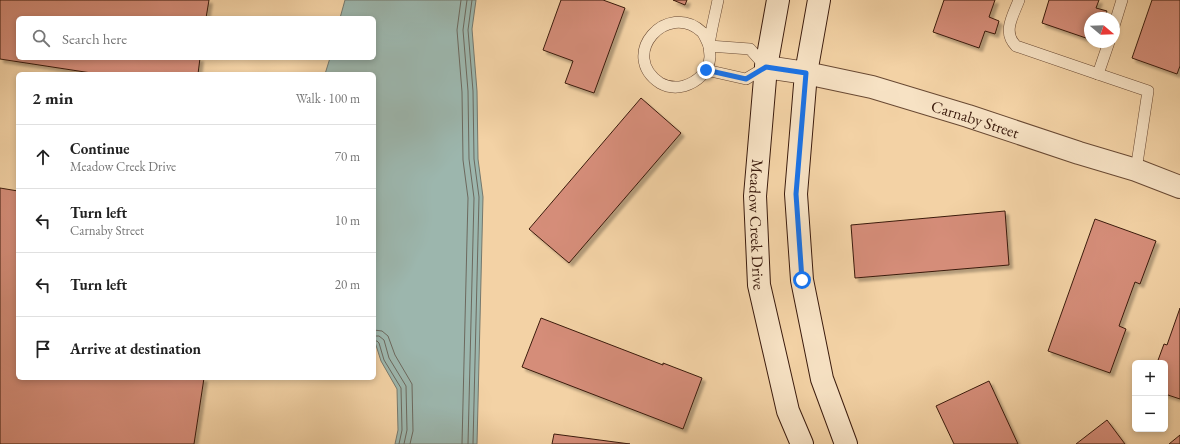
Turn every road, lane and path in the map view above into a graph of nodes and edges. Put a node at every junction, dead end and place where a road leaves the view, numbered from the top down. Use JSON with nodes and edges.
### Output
{"nodes":[{"id":1,"x":718,"y":0,"type":"edge"},
{"id":2,"x":778,"y":0,"type":"edge"},
{"id":3,"x":820,"y":0,"type":"edge"},
{"id":4,"x":1019,"y":0,"type":"edge"},
{"id":5,"x":1122,"y":0,"type":"edge"},
{"id":6,"x":1118,"y":12,"type":"edge"},
{"id":7,"x":709,"y":46,"type":"junction"},
{"id":8,"x":1107,"y":48,"type":"edge"},
{"id":9,"x":766,"y":67,"type":"junction"},
{"id":10,"x":706,"y":70,"type":"junction"},
{"id":11,"x":806,"y":73,"type":"junction"},
{"id":12,"x":1098,"y":74,"type":"junction"},
{"id":13,"x":1136,"y":170,"type":"junction"},
{"id":14,"x":1180,"y":187,"type":"edge"},
{"id":15,"x":802,"y":444,"type":"edge"},
{"id":16,"x":846,"y":444,"type":"edge"}],
"edges":[{"from":1,"to":7,"type":"lane"},
{"from":2,"to":9,"type":"street","name":"Meadow Creek Drive"},
{"from":3,"to":11,"type":"street"},
{"from":4,"to":12,"type":"lane"},
{"from":5,"to":6,"type":"lane"},
{"from":7,"to":9,"type":"lane"},
{"from":7,"to":10,"type":"lane"},
{"from":7,"to":10,"type":"lane"},
{"from":8,"to":12,"type":"lane"},
{"from":9,"to":10,"type":"lane"},
{"from":9,"to":11,"type":"street","name":"Carnaby Street"},
{"from":9,"to":15,"type":"street","name":"Meadow Creek Drive"},
{"from":11,"to":13,"type":"street","name":"Carnaby Street"},
{"from":11,"to":16,"type":"street"},
{"from":12,"to":13,"type":"lane"},
{"from":13,"to":14,"type":"street","name":"Carnaby Street"}]}
